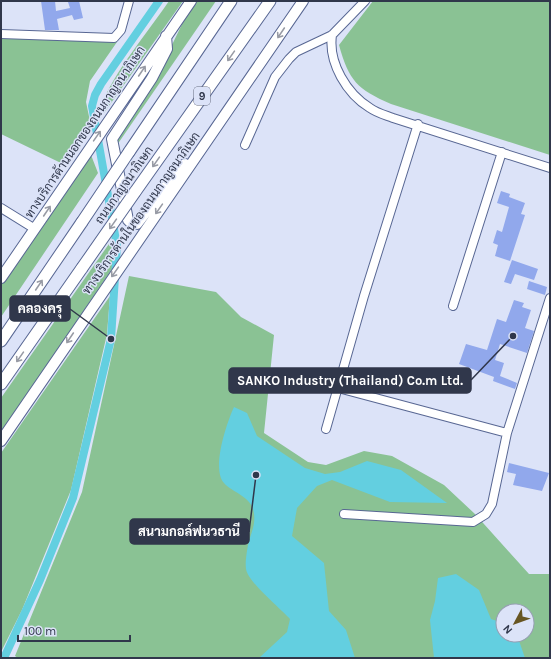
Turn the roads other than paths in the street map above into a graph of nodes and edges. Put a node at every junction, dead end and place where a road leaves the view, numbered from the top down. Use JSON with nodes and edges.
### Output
{"nodes":[{"id":1,"x":129,"y":1,"type":"edge"},
{"id":2,"x":191,"y":1,"type":"edge"},
{"id":3,"x":231,"y":1,"type":"edge"},
{"id":4,"x":270,"y":1,"type":"edge"},
{"id":5,"x":303,"y":1,"type":"edge"},
{"id":6,"x":365,"y":1,"type":"edge"},
{"id":7,"x":1,"y":34,"type":"edge"},
{"id":8,"x":332,"y":35,"type":"junction"},
{"id":9,"x":166,"y":36,"type":"junction"},
{"id":10,"x":418,"y":124,"type":"junction"},
{"id":11,"x":206,"y":142,"type":"junction"},
{"id":12,"x":246,"y":145,"type":"dead end"},
{"id":13,"x":502,"y":152,"type":"junction"},
{"id":14,"x":550,"y":168,"type":"edge"},
{"id":15,"x":1,"y":208,"type":"edge"},
{"id":16,"x":35,"y":229,"type":"junction"},
{"id":17,"x":1,"y":278,"type":"edge"},
{"id":18,"x":550,"y":298,"type":"edge"},
{"id":19,"x":453,"y":306,"type":"dead end"},
{"id":20,"x":1,"y":341,"type":"edge"},
{"id":21,"x":1,"y":384,"type":"edge"},
{"id":22,"x":338,"y":388,"type":"junction"},
{"id":23,"x":326,"y":429,"type":"dead end"},
{"id":24,"x":507,"y":433,"type":"junction"},
{"id":25,"x":1,"y":441,"type":"edge"},
{"id":26,"x":344,"y":514,"type":"dead end"}],
"edges":[{"from":1,"to":7,"type":"street"},
{"from":2,"to":9,"type":"main road","name":"ทางบริการด้านนอกของถนนกาญจนาภิเษก"},
{"from":20,"to":3,"type":"highway","name":"ถนนกาญจนาภิเษก","number":"9","one_way":true,"bridge":true},
{"from":4,"to":21,"type":"highway","name":"ถนนกาญจนาภิเษก","number":"9","one_way":true,"bridge":true},
{"from":5,"to":11,"type":"main road","name":"ทางบริการด้านในของถนนกาญจนาภิเษก","one_way":true},
{"from":6,"to":8,"type":"street"},
{"from":8,"to":10,"type":"street"},
{"from":8,"to":12,"type":"street"},
{"from":9,"to":11,"type":"main road"},
{"from":16,"to":9,"type":"main road","name":"ทางบริการด้านนอกของถนนกาญจนาภิเษก","one_way":true},
{"from":10,"to":13,"type":"street"},
{"from":10,"to":22,"type":"street"},
{"from":11,"to":25,"type":"main road","name":"ทางบริการด้านในของถนนกาญจนาภิเษก","one_way":true},
{"from":13,"to":14,"type":"street"},
{"from":13,"to":19,"type":"street"},
{"from":15,"to":16,"type":"street"},
{"from":16,"to":17,"type":"main road","name":"ทางบริการด้านนอกของถนนกาญจนาภิเษก"},
{"from":18,"to":24,"type":"street"},
{"from":22,"to":23,"type":"street"},
{"from":22,"to":24,"type":"street"},
{"from":24,"to":26,"type":"street"}]}
